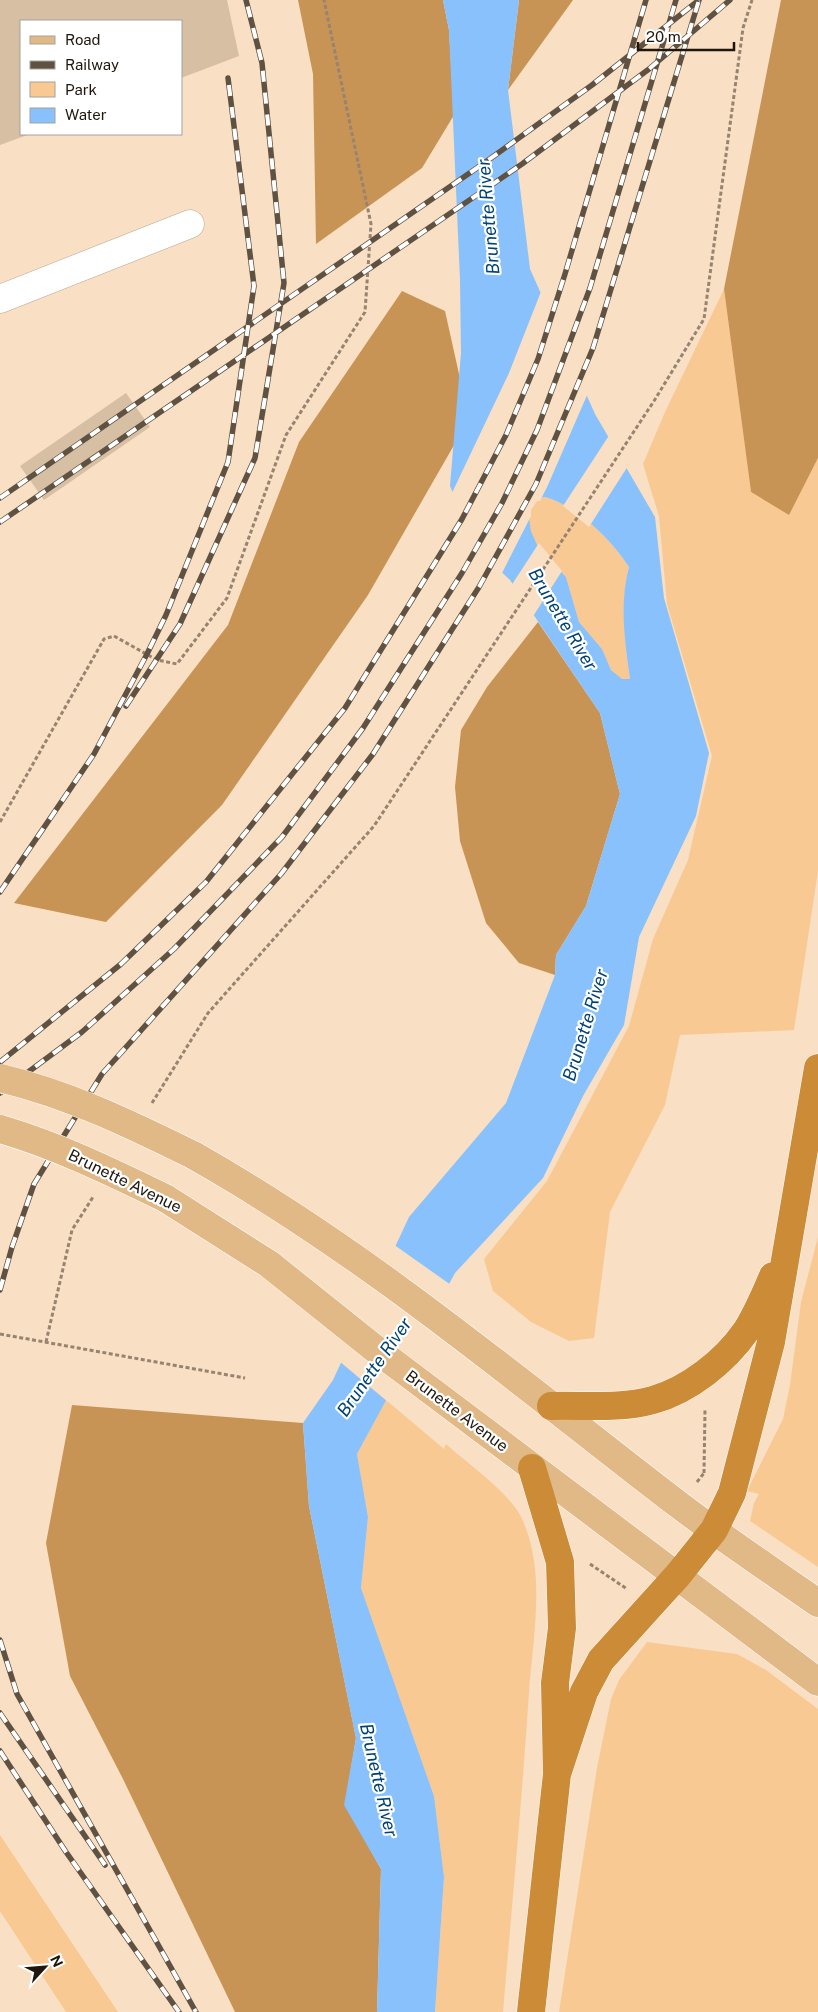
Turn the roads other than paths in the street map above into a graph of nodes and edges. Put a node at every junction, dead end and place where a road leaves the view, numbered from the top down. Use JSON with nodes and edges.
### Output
{"nodes":[{"id":1,"x":190,"y":224,"type":"dead end"},
{"id":2,"x":0,"y":299,"type":"edge"},
{"id":3,"x":818,"y":1068,"type":"edge"},
{"id":4,"x":0,"y":1078,"type":"edge"},
{"id":5,"x":0,"y":1129,"type":"edge"},
{"id":6,"x":789,"y":1240,"type":"junction"},
{"id":7,"x":551,"y":1406,"type":"junction"},
{"id":8,"x":532,"y":1468,"type":"junction"},
{"id":9,"x":714,"y":1530,"type":"junction"},
{"id":10,"x":678,"y":1576,"type":"junction"},
{"id":11,"x":818,"y":1603,"type":"edge"},
{"id":12,"x":818,"y":1682,"type":"edge"},
{"id":13,"x":557,"y":1774,"type":"junction"},
{"id":14,"x":531,"y":2012,"type":"edge"}],
"edges":[{"from":1,"to":2,"type":"lane"},
{"from":3,"to":6,"type":"highway"},
{"from":4,"to":7,"type":"main road","bridge":true},
{"from":5,"to":8,"type":"main road","name":"Brunette Avenue","bridge":true},
{"from":6,"to":7,"type":"highway"},
{"from":6,"to":9,"type":"highway"},
{"from":7,"to":9,"type":"main road"},
{"from":8,"to":10,"type":"main road","name":"Brunette Avenue"},
{"from":8,"to":13,"type":"highway"},
{"from":9,"to":10,"type":"highway"},
{"from":9,"to":11,"type":"main road"},
{"from":10,"to":12,"type":"main road","name":"Brunette Avenue"},
{"from":10,"to":13,"type":"highway"},
{"from":13,"to":14,"type":"highway"}]}
